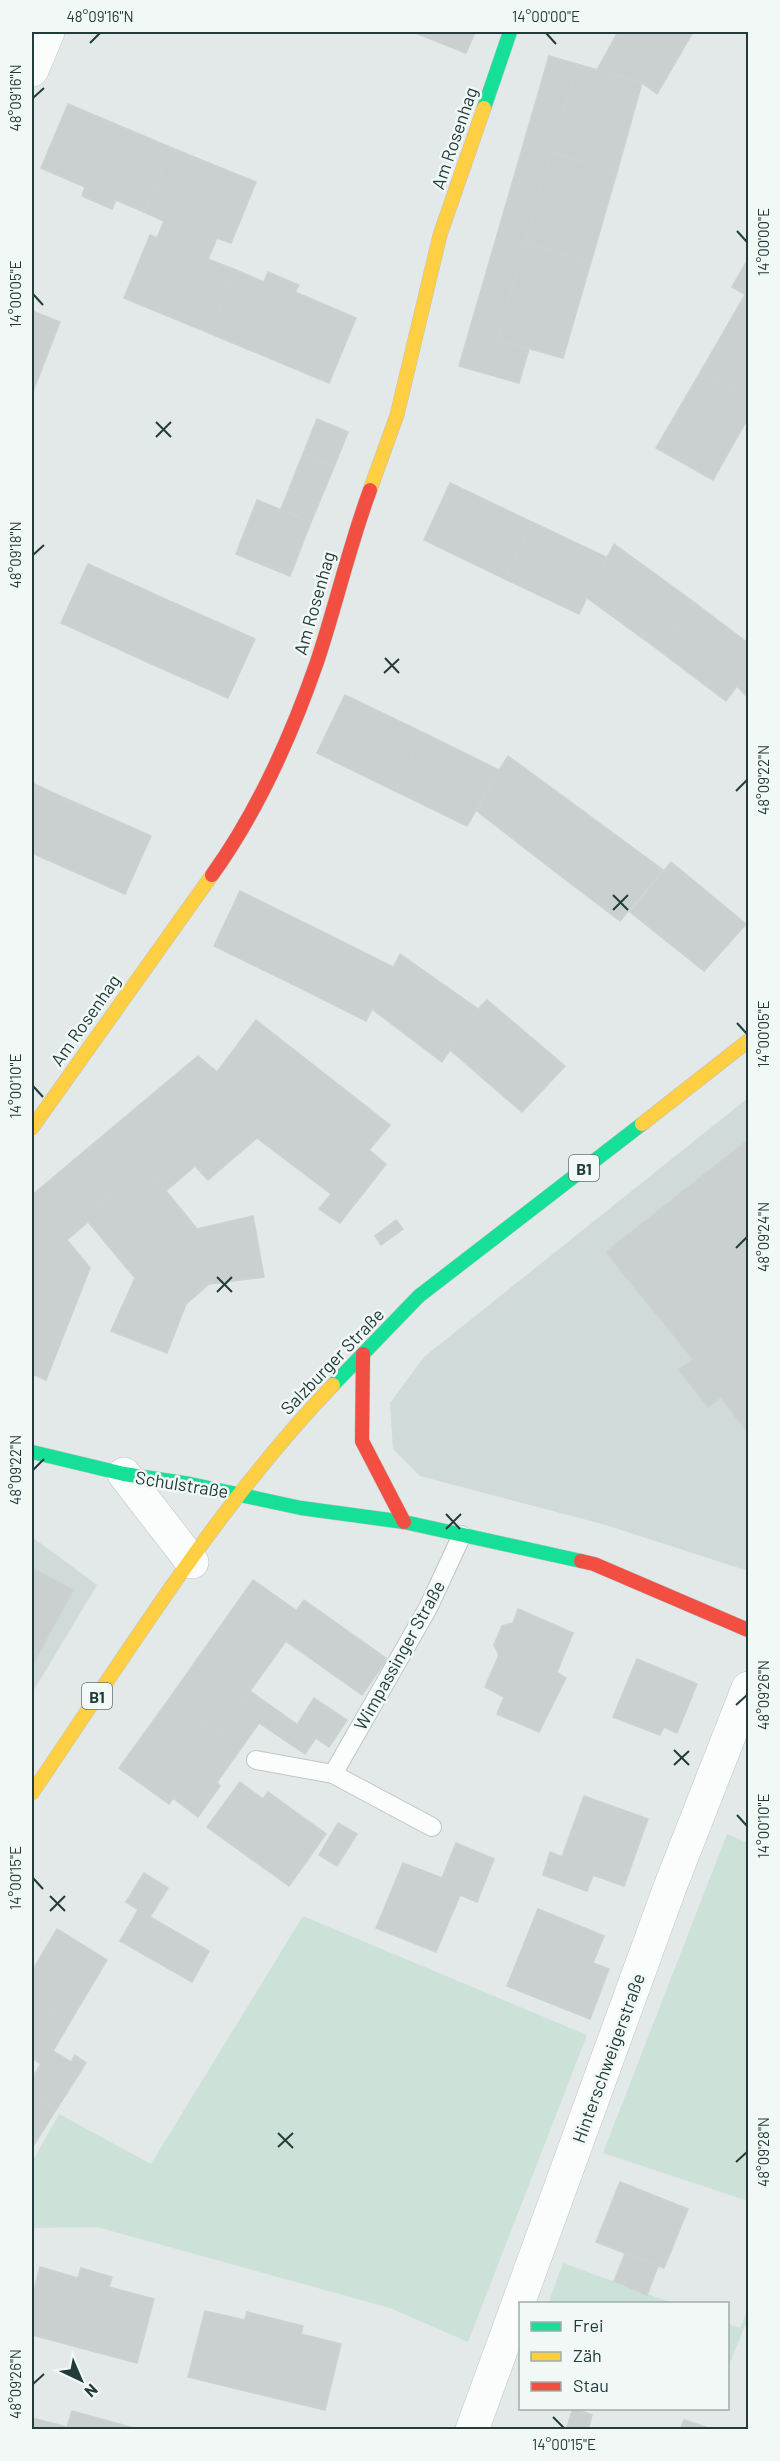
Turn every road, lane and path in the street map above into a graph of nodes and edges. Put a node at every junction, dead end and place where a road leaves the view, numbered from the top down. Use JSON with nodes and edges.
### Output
{"nodes":[{"id":1,"x":48,"y":32,"type":"edge"},
{"id":2,"x":510,"y":32,"type":"edge"},
{"id":3,"x":32,"y":70,"type":"edge"},
{"id":4,"x":748,"y":1041,"type":"edge"},
{"id":5,"x":32,"y":1128,"type":"edge"},
{"id":6,"x":363,"y":1354,"type":"junction"},
{"id":7,"x":32,"y":1452,"type":"edge"},
{"id":8,"x":123,"y":1474,"type":"junction"},
{"id":9,"x":240,"y":1494,"type":"junction"},
{"id":10,"x":404,"y":1522,"type":"junction"},
{"id":11,"x":462,"y":1535,"type":"junction"},
{"id":12,"x":192,"y":1562,"type":"junction"},
{"id":13,"x":748,"y":1630,"type":"edge"},
{"id":14,"x":748,"y":1688,"type":"edge"},
{"id":15,"x":256,"y":1760,"type":"dead end"},
{"id":16,"x":333,"y":1774,"type":"junction"},
{"id":17,"x":32,"y":1793,"type":"edge"},
{"id":18,"x":432,"y":1827,"type":"dead end"},
{"id":19,"x":472,"y":2430,"type":"edge"}],
"edges":[{"from":1,"to":3,"type":"street"},
{"from":2,"to":5,"type":"street","name":"Am Rosenhag"},
{"from":4,"to":6,"type":"street","name":"Salzburger Straße","number":"B1"},
{"from":6,"to":9,"type":"street","name":"Salzburger Straße","number":"B1"},
{"from":6,"to":10,"type":"street"},
{"from":7,"to":8,"type":"street","name":"Schulstraße"},
{"from":8,"to":9,"type":"street","name":"Schulstraße"},
{"from":8,"to":12,"type":"street","name":"Schulstraße"},
{"from":9,"to":10,"type":"street"},
{"from":9,"to":12,"type":"street","name":"Salzburger Straße","number":"B1"},
{"from":10,"to":11,"type":"street"},
{"from":11,"to":13,"type":"street"},
{"from":11,"to":16,"type":"lane","name":"Wimpassinger Straße"},
{"from":12,"to":17,"type":"street","name":"Salzburger Straße","number":"B1"},
{"from":14,"to":19,"type":"street","name":"Hinterschweigerstraße"},
{"from":15,"to":16,"type":"lane"},
{"from":16,"to":18,"type":"lane"}]}
